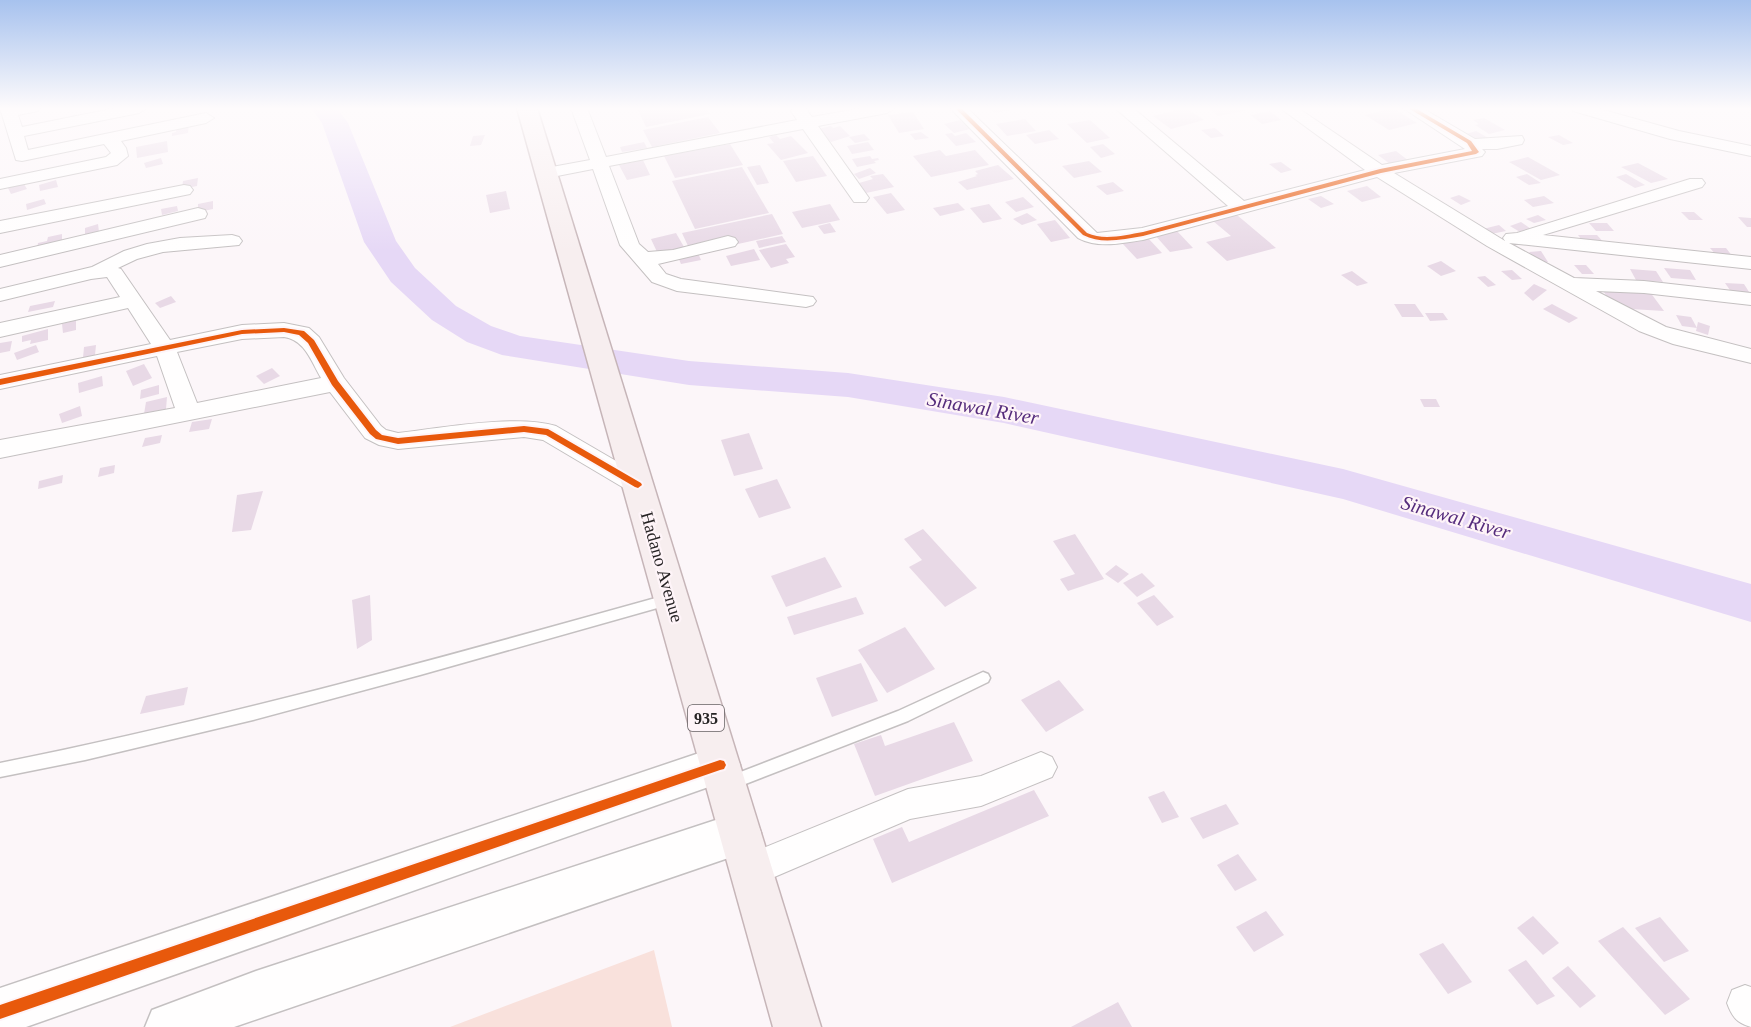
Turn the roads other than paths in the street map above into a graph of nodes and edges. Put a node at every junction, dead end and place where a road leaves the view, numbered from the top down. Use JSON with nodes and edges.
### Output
{"nodes":[{"id":1,"x":22,"y":156,"type":"edge"},
{"id":2,"x":119,"y":156,"type":"edge"},
{"id":3,"x":542,"y":156,"type":"edge"},
{"id":4,"x":599,"y":156,"type":"edge"},
{"id":5,"x":638,"y":156,"type":"edge"},
{"id":6,"x":831,"y":156,"type":"edge"},
{"id":7,"x":1007,"y":156,"type":"edge"},
{"id":8,"x":1180,"y":156,"type":"edge"},
{"id":9,"x":1358,"y":156,"type":"edge"},
{"id":10,"x":1462,"y":156,"type":"edge"},
{"id":11,"x":602,"y":163,"type":"junction"},
{"id":12,"x":1380,"y":171,"type":"junction"},
{"id":13,"x":547,"y":173,"type":"junction"},
{"id":14,"x":24,"y":180,"type":"junction"},
{"id":15,"x":1696,"y":183,"type":"dead end"},
{"id":16,"x":0,"y":184,"type":"edge"},
{"id":17,"x":184,"y":190,"type":"dead end"},
{"id":18,"x":860,"y":198,"type":"dead end"},
{"id":19,"x":1240,"y":207,"type":"junction"},
{"id":20,"x":198,"y":214,"type":"dead end"},
{"id":21,"x":0,"y":227,"type":"edge"},
{"id":22,"x":1513,"y":238,"type":"junction"},
{"id":23,"x":232,"y":241,"type":"dead end"},
{"id":24,"x":728,"y":242,"type":"dead end"},
{"id":25,"x":1492,"y":243,"type":"junction"},
{"id":26,"x":643,"y":258,"type":"junction"},
{"id":27,"x":0,"y":261,"type":"edge"},
{"id":28,"x":1751,"y":263,"type":"edge"},
{"id":29,"x":99,"y":271,"type":"junction"},
{"id":30,"x":1567,"y":283,"type":"junction"},
{"id":31,"x":0,"y":295,"type":"edge"},
{"id":32,"x":1751,"y":299,"type":"edge"},
{"id":33,"x":133,"y":301,"type":"junction"},
{"id":34,"x":806,"y":301,"type":"dead end"},
{"id":35,"x":0,"y":330,"type":"edge"},
{"id":36,"x":165,"y":348,"type":"junction"},
{"id":37,"x":1751,"y":356,"type":"edge"},
{"id":38,"x":0,"y":382,"type":"edge"},
{"id":39,"x":335,"y":383,"type":"junction"},
{"id":40,"x":189,"y":414,"type":"junction"},
{"id":41,"x":0,"y":448,"type":"edge"},
{"id":42,"x":638,"y":486,"type":"junction"},
{"id":43,"x":671,"y":598,"type":"junction"},
{"id":44,"x":983,"y":678,"type":"dead end"},
{"id":45,"x":1041,"y":767,"type":"dead end"},
{"id":46,"x":0,"y":770,"type":"edge"},
{"id":47,"x":723,"y":775,"type":"junction"},
{"id":48,"x":745,"y":851,"type":"junction"},
{"id":49,"x":0,"y":1012,"type":"edge"},
{"id":50,"x":169,"y":1027,"type":"edge"},
{"id":51,"x":797,"y":1027,"type":"edge"}],
"edges":[{"from":1,"to":14,"type":"street"},
{"from":2,"to":14,"type":"street"},
{"from":3,"to":13,"type":"main road","name":"Hadano Avenue","number":"935"},
{"from":4,"to":11,"type":"street"},
{"from":5,"to":11,"type":"street"},
{"from":6,"to":18,"type":"street"},
{"from":7,"to":19,"type":"street"},
{"from":8,"to":19,"type":"street"},
{"from":9,"to":12,"type":"street"},
{"from":10,"to":12,"type":"street"},
{"from":11,"to":13,"type":"street"},
{"from":11,"to":26,"type":"street"},
{"from":12,"to":19,"type":"street"},
{"from":12,"to":25,"type":"street"},
{"from":13,"to":42,"type":"main road","name":"Hadano Avenue","number":"935"},
{"from":14,"to":16,"type":"street"},
{"from":15,"to":22,"type":"street"},
{"from":17,"to":21,"type":"street"},
{"from":20,"to":27,"type":"street"},
{"from":22,"to":25,"type":"street"},
{"from":22,"to":28,"type":"street"},
{"from":23,"to":29,"type":"street"},
{"from":24,"to":26,"type":"street"},
{"from":25,"to":30,"type":"street"},
{"from":26,"to":34,"type":"street"},
{"from":29,"to":31,"type":"street"},
{"from":29,"to":33,"type":"street"},
{"from":30,"to":32,"type":"street"},
{"from":30,"to":37,"type":"street"},
{"from":33,"to":35,"type":"street"},
{"from":33,"to":36,"type":"street"},
{"from":36,"to":38,"type":"street"},
{"from":36,"to":39,"type":"street"},
{"from":36,"to":40,"type":"street"},
{"from":39,"to":40,"type":"street"},
{"from":39,"to":42,"type":"street"},
{"from":40,"to":41,"type":"street"},
{"from":42,"to":43,"type":"main road","name":"Hadano Avenue","number":"935"},
{"from":43,"to":46,"type":"lane"},
{"from":43,"to":47,"type":"main road","name":"Hadano Avenue","number":"935"},
{"from":44,"to":47,"type":"lane"},
{"from":45,"to":48,"type":"street"},
{"from":47,"to":48,"type":"main road","name":"Hadano Avenue","number":"935"},
{"from":47,"to":49,"type":"street"},
{"from":48,"to":50,"type":"street"},
{"from":48,"to":51,"type":"main road","name":"Hadano Avenue","number":"935"}]}
